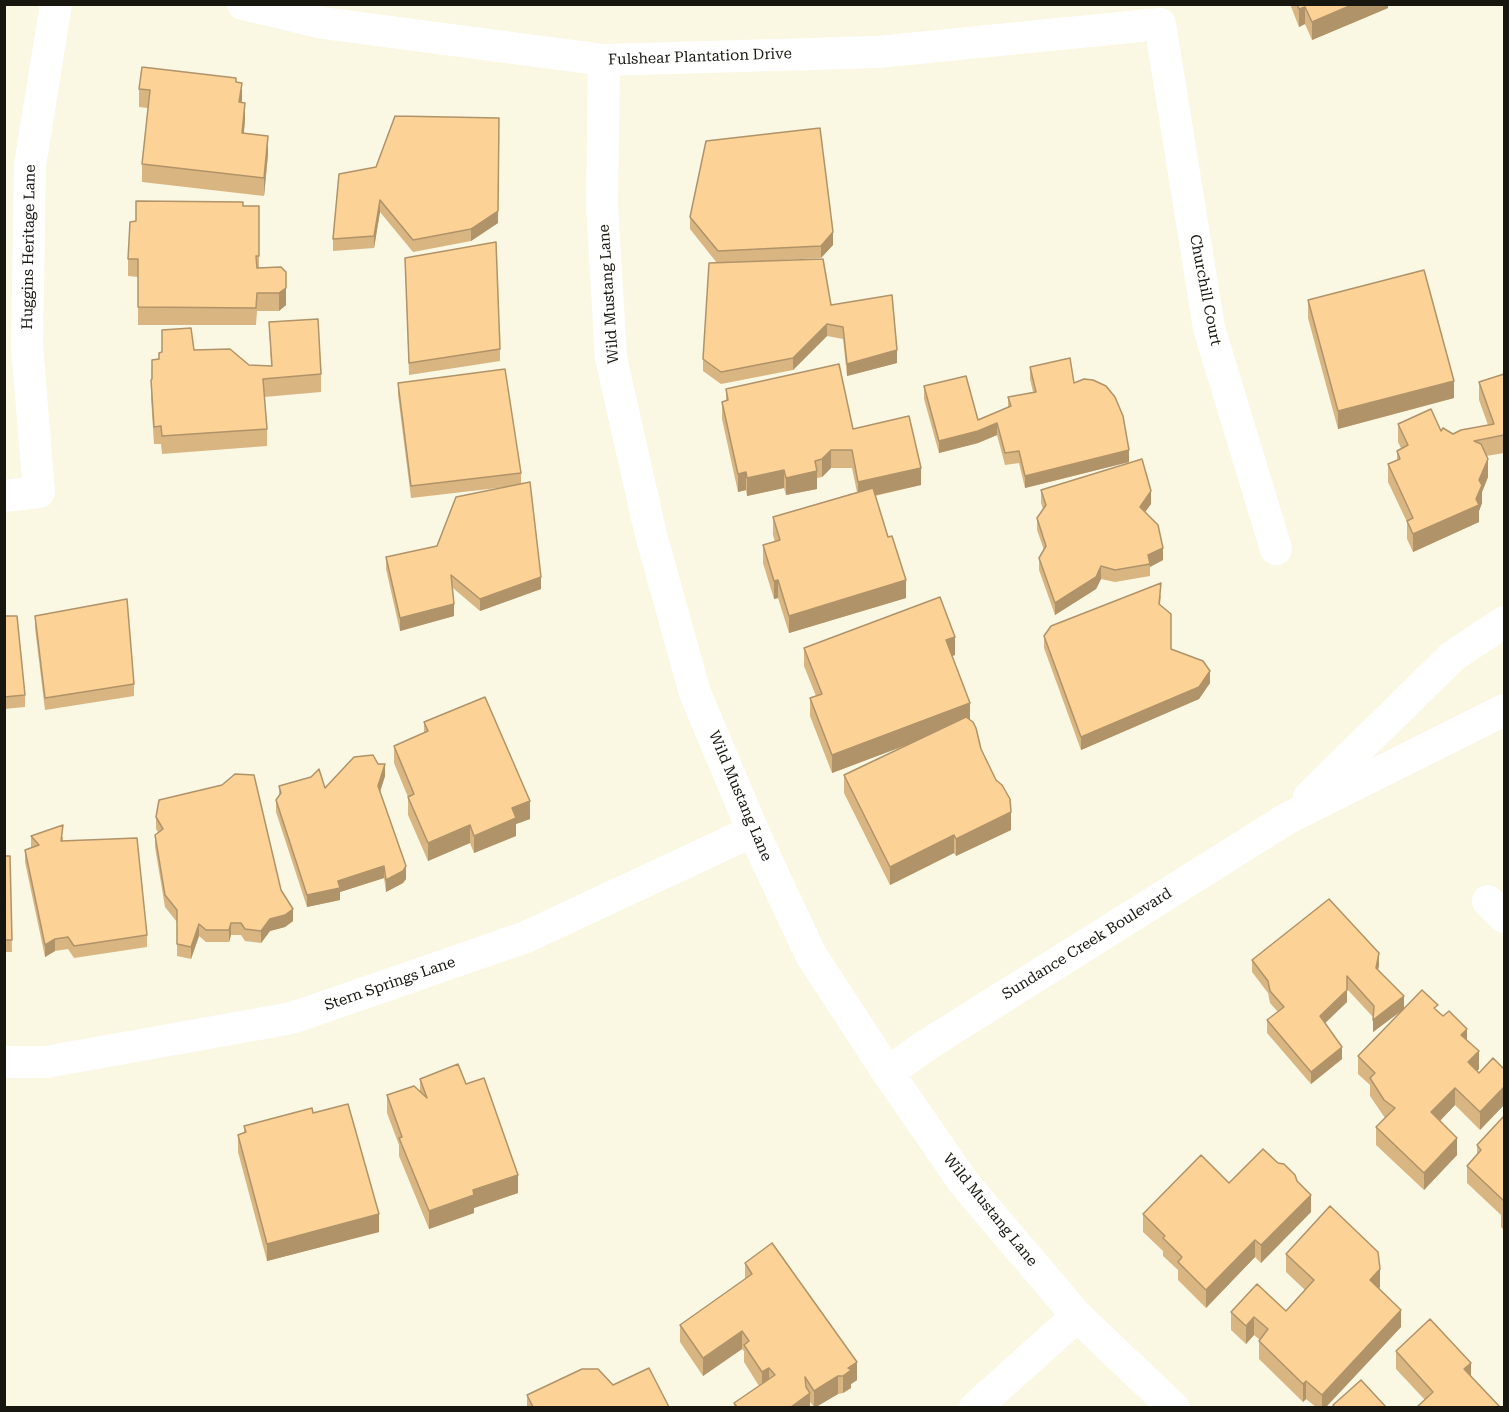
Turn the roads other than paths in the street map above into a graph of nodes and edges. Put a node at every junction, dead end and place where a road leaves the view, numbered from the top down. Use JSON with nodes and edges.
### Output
{"nodes":[{"id":1,"x":56,"y":4,"type":"edge"},
{"id":2,"x":243,"y":4,"type":"edge"},
{"id":3,"x":1160,"y":24,"type":"joint"},
{"id":4,"x":604,"y":60,"type":"junction"},
{"id":5,"x":4,"y":496,"type":"edge"},
{"id":6,"x":1276,"y":549,"type":"dead end"},
{"id":7,"x":1504,"y":622,"type":"edge"},
{"id":8,"x":1504,"y":710,"type":"edge"},
{"id":9,"x":1288,"y":818,"type":"junction"},
{"id":10,"x":753,"y":831,"type":"junction"},
{"id":11,"x":4,"y":1062,"type":"edge"},
{"id":12,"x":888,"y":1073,"type":"junction"},
{"id":13,"x":1077,"y":1316,"type":"junction"},
{"id":14,"x":975,"y":1407,"type":"edge"},
{"id":15,"x":1174,"y":1407,"type":"edge"}],
"edges":[{"from":1,"to":5,"type":"street","name":"Huggins Heritage Lane"},
{"from":2,"to":4,"type":"street","name":"Fulshear Plantation Drive"},
{"from":3,"to":4,"type":"street","name":"Fulshear Plantation Drive"},
{"from":3,"to":6,"type":"street","name":"Churchill Court"},
{"from":4,"to":10,"type":"street","name":"Wild Mustang Lane"},
{"from":7,"to":9,"type":"street","name":"Sundance Creek Boulevard"},
{"from":8,"to":9,"type":"street","name":"Sundance Creek Boulevard"},
{"from":9,"to":12,"type":"street","name":"Sundance Creek Boulevard"},
{"from":10,"to":11,"type":"street","name":"Stern Springs Lane"},
{"from":10,"to":12,"type":"street","name":"Wild Mustang Lane"},
{"from":12,"to":13,"type":"street","name":"Wild Mustang Lane"},
{"from":13,"to":14,"type":"street"},
{"from":13,"to":15,"type":"street","name":"Wild Mustang Lane"}]}
